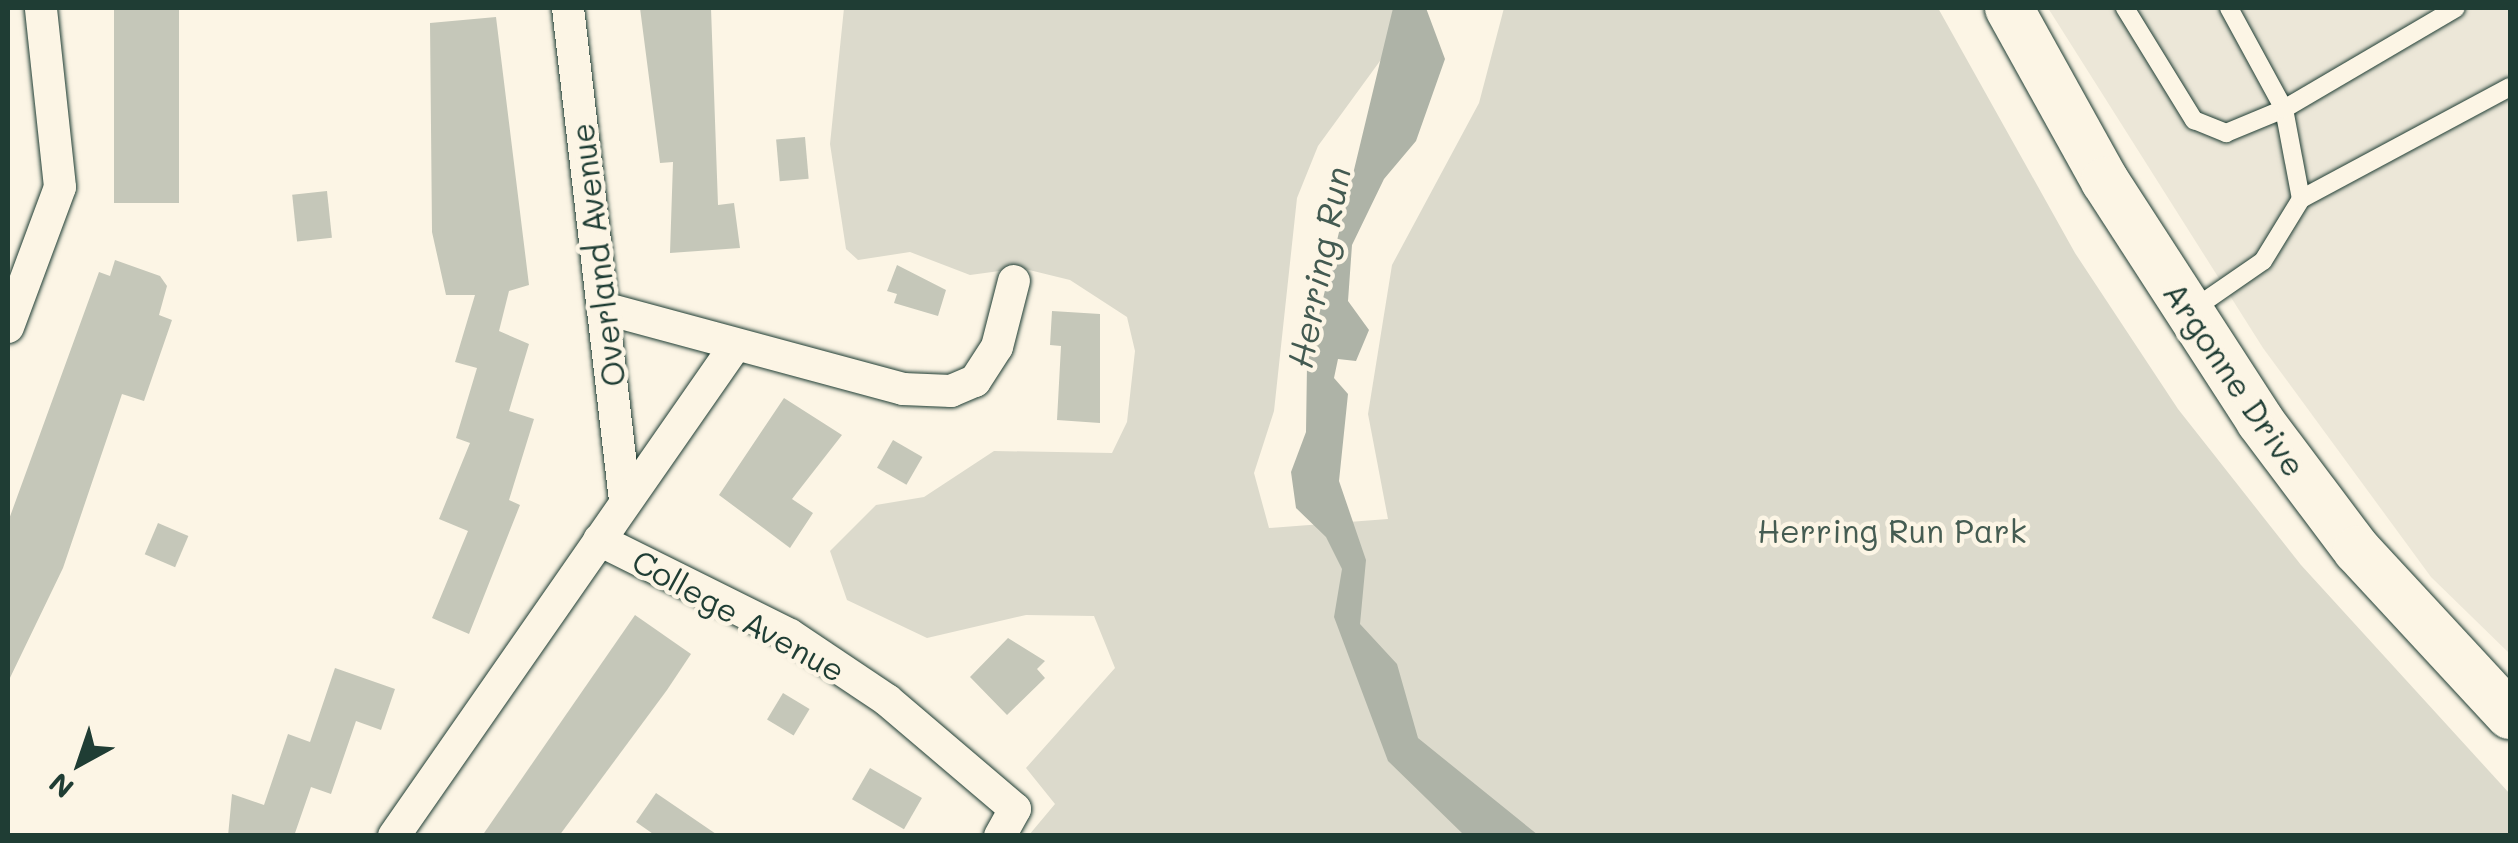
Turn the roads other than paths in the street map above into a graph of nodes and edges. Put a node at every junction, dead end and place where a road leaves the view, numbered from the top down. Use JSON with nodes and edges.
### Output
{"nodes":[{"id":1,"x":41,"y":8,"type":"edge"},
{"id":2,"x":568,"y":8,"type":"edge"},
{"id":3,"x":2009,"y":8,"type":"edge"},
{"id":4,"x":2124,"y":8,"type":"edge"},
{"id":5,"x":2229,"y":8,"type":"edge"},
{"id":6,"x":2456,"y":8,"type":"edge"},
{"id":7,"x":2510,"y":86,"type":"edge"},
{"id":8,"x":2284,"y":109,"type":"junction"},
{"id":9,"x":2301,"y":199,"type":"junction"},
{"id":10,"x":1014,"y":281,"type":"dead end"},
{"id":11,"x":603,"y":308,"type":"junction"},
{"id":12,"x":2187,"y":313,"type":"junction"},
{"id":13,"x":8,"y":327,"type":"edge"},
{"id":14,"x":735,"y":346,"type":"junction"},
{"id":15,"x":625,"y":502,"type":"junction"},
{"id":16,"x":599,"y":540,"type":"junction"},
{"id":17,"x":2510,"y":715,"type":"edge"},
{"id":18,"x":1007,"y":822,"type":"edge"},
{"id":19,"x":394,"y":836,"type":"edge"}],
"edges":[{"from":1,"to":13,"type":"street"},
{"from":2,"to":11,"type":"street","name":"Overland Avenue"},
{"from":3,"to":12,"type":"main road","name":"Argonne Drive"},
{"from":4,"to":8,"type":"lane"},
{"from":5,"to":8,"type":"lane"},
{"from":6,"to":8,"type":"lane"},
{"from":7,"to":9,"type":"lane"},
{"from":8,"to":9,"type":"lane"},
{"from":9,"to":12,"type":"lane"},
{"from":10,"to":14,"type":"street"},
{"from":11,"to":14,"type":"street"},
{"from":11,"to":15,"type":"street","name":"Overland Avenue"},
{"from":12,"to":17,"type":"main road","name":"Argonne Drive"},
{"from":14,"to":15,"type":"street"},
{"from":15,"to":16,"type":"street"},
{"from":16,"to":18,"type":"street","name":"College Avenue"},
{"from":16,"to":19,"type":"street"}]}
